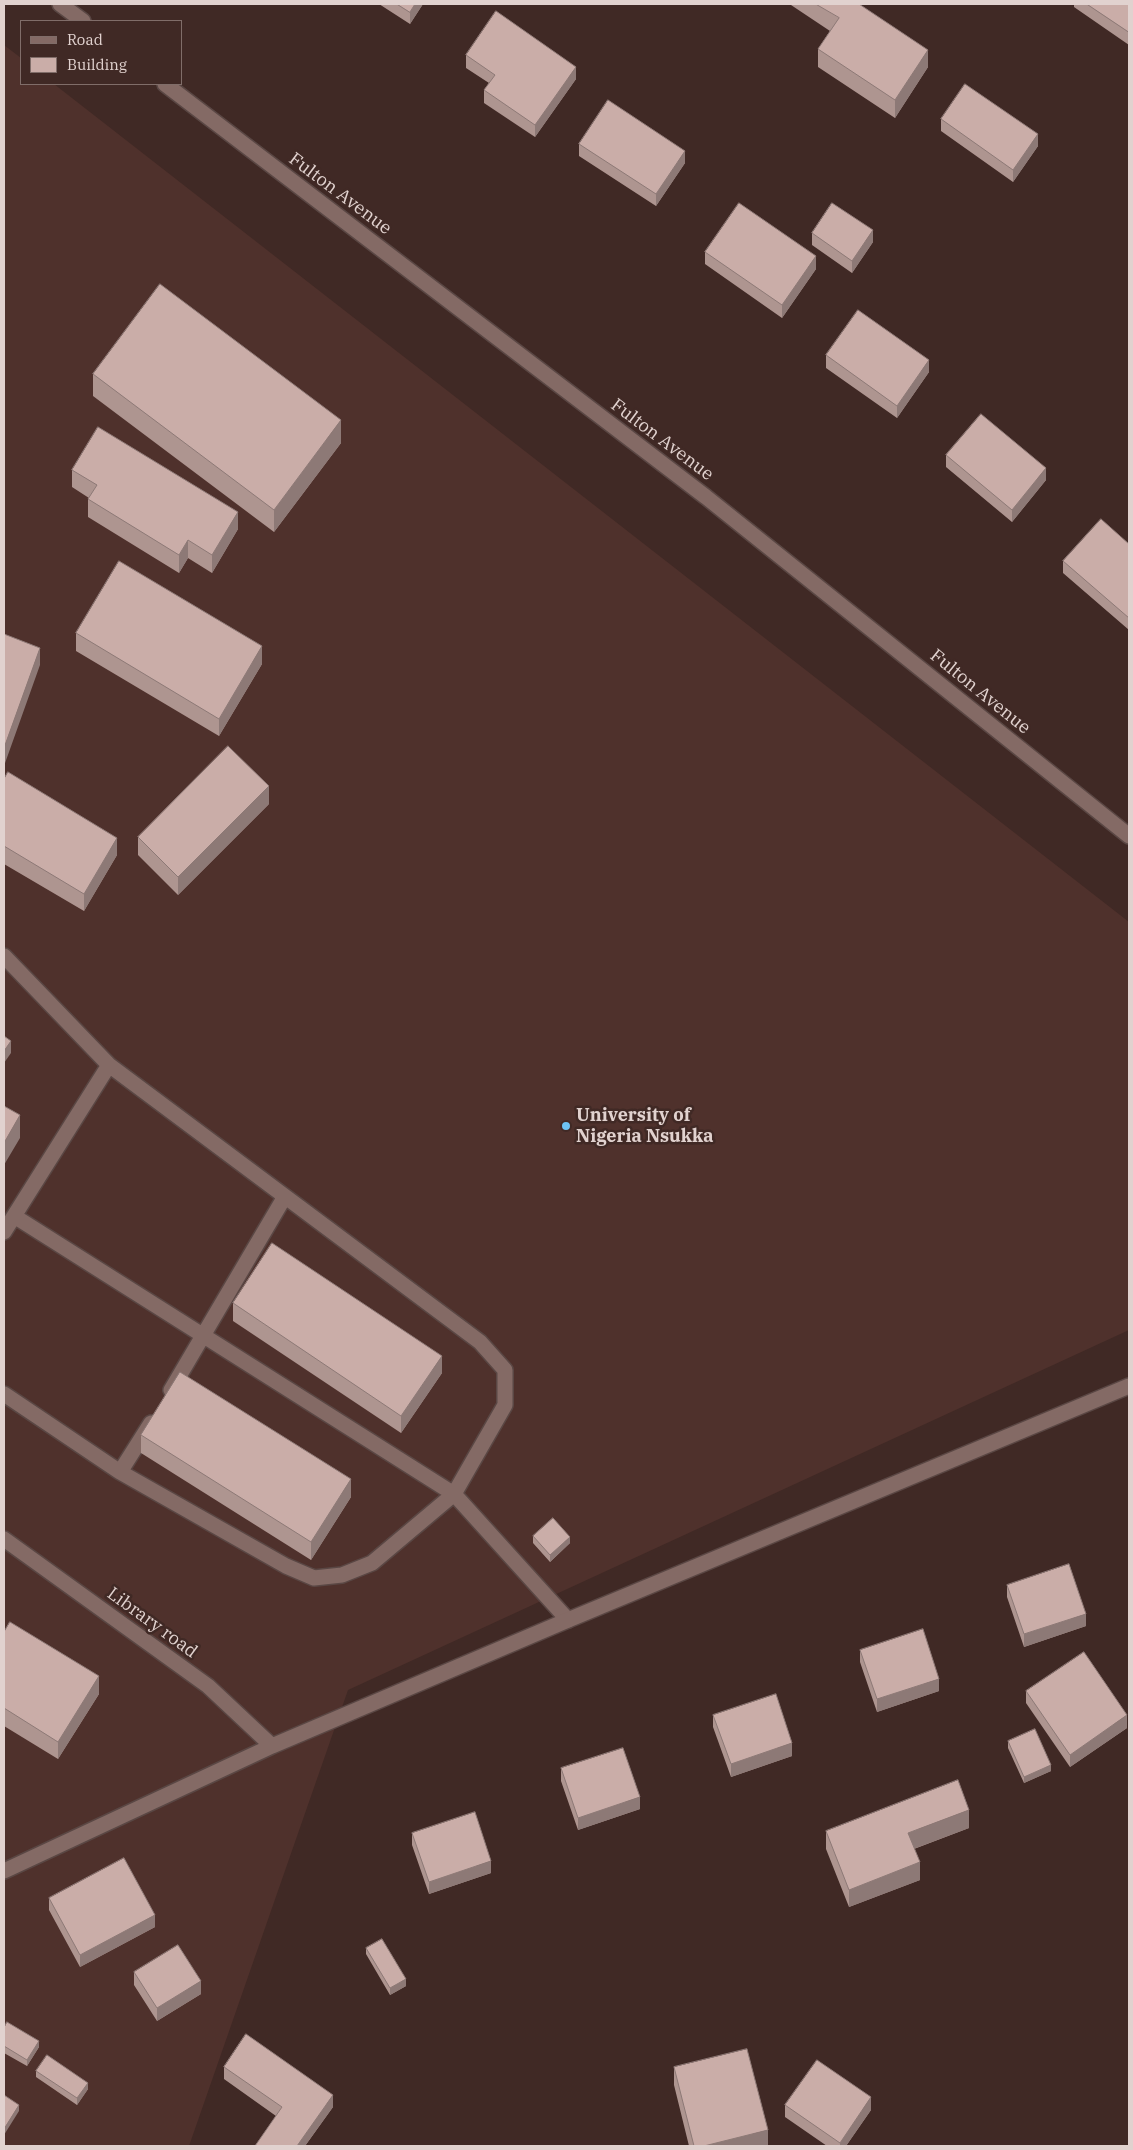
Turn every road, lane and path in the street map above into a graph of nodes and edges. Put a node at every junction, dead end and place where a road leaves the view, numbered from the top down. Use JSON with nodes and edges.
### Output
{"nodes":[{"id":1,"x":60,"y":4,"type":"edge"},
{"id":2,"x":82,"y":20,"type":"edge"},
{"id":3,"x":166,"y":85,"type":"edge"},
{"id":4,"x":1129,"y":836,"type":"edge"},
{"id":5,"x":4,"y":956,"type":"edge"},
{"id":6,"x":109,"y":1065,"type":"junction"},
{"id":7,"x":284,"y":1198,"type":"junction"},
{"id":8,"x":14,"y":1216,"type":"junction"},
{"id":9,"x":4,"y":1232,"type":"edge"},
{"id":10,"x":204,"y":1336,"type":"junction"},
{"id":11,"x":1129,"y":1386,"type":"edge"},
{"id":12,"x":4,"y":1394,"type":"edge"},
{"id":13,"x":120,"y":1472,"type":"junction"},
{"id":14,"x":454,"y":1494,"type":"junction"},
{"id":15,"x":4,"y":1539,"type":"edge"},
{"id":16,"x":568,"y":1620,"type":"junction"},
{"id":17,"x":272,"y":1746,"type":"junction"},
{"id":18,"x":4,"y":1871,"type":"edge"}],
"edges":[{"from":1,"to":2,"type":"street"},
{"from":3,"to":4,"type":"street","name":"Fulton Avenue"},
{"from":5,"to":6,"type":"street"},
{"from":6,"to":7,"type":"street"},
{"from":6,"to":8,"type":"street"},
{"from":7,"to":10,"type":"street"},
{"from":7,"to":14,"type":"street"},
{"from":8,"to":9,"type":"street"},
{"from":8,"to":10,"type":"street"},
{"from":10,"to":13,"type":"street"},
{"from":10,"to":14,"type":"street"},
{"from":11,"to":16,"type":"street"},
{"from":12,"to":13,"type":"street"},
{"from":13,"to":14,"type":"street"},
{"from":14,"to":16,"type":"street"},
{"from":15,"to":17,"type":"street","name":"Library road"},
{"from":16,"to":17,"type":"street"},
{"from":17,"to":18,"type":"street"}]}
